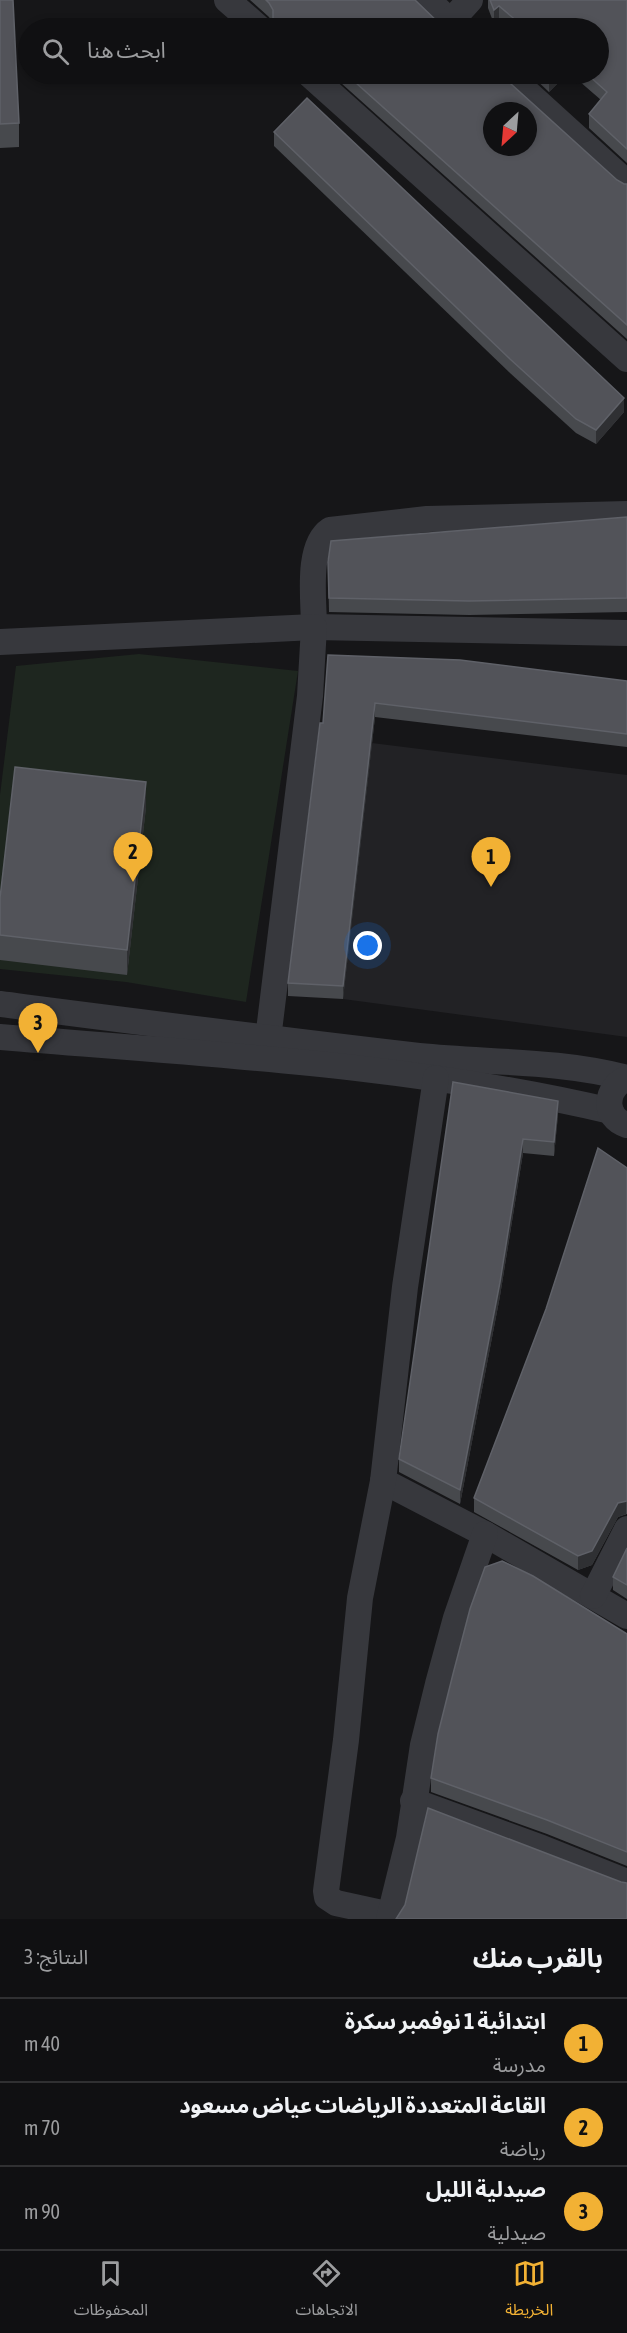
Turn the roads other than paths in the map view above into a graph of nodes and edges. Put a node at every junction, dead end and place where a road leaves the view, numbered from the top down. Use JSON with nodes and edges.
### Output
{"nodes":[{"id":1,"x":227,"y":0,"type":"edge"},
{"id":2,"x":428,"y":0,"type":"edge"},
{"id":3,"x":470,"y":0,"type":"edge"},
{"id":4,"x":248,"y":18,"type":"edge"},
{"id":5,"x":447,"y":18,"type":"edge"},
{"id":6,"x":458,"y":18,"type":"edge"},
{"id":7,"x":320,"y":84,"type":"edge"},
{"id":8,"x":518,"y":84,"type":"edge"},
{"id":9,"x":627,"y":183,"type":"edge"},
{"id":10,"x":627,"y":359,"type":"edge"},
{"id":11,"x":627,"y":514,"type":"edge"},
{"id":12,"x":314,"y":627,"type":"junction"},
{"id":13,"x":627,"y":633,"type":"edge"},
{"id":14,"x":0,"y":642,"type":"edge"},
{"id":15,"x":0,"y":1004,"type":"edge"},
{"id":16,"x":0,"y":1037,"type":"edge"},
{"id":17,"x":268,"y":1039,"type":"junction"},
{"id":18,"x":436,"y":1078,"type":"junction"},
{"id":19,"x":627,"y":1078,"type":"edge"},
{"id":20,"x":622,"y":1124,"type":"edge"},
{"id":21,"x":383,"y":1481,"type":"junction"},
{"id":22,"x":627,"y":1529,"type":"edge"},
{"id":23,"x":485,"y":1534,"type":"junction"},
{"id":24,"x":593,"y":1596,"type":"junction"},
{"id":25,"x":627,"y":1616,"type":"edge"},
{"id":26,"x":413,"y":1801,"type":"junction"},
{"id":27,"x":627,"y":1882,"type":"edge"},
{"id":28,"x":390,"y":1917,"type":"edge"}],
"edges":[{"from":1,"to":4,"type":"street"},
{"from":2,"to":5,"type":"street"},
{"from":3,"to":6,"type":"street"},
{"from":7,"to":10,"type":"street"},
{"from":8,"to":9,"type":"street"},
{"from":11,"to":12,"type":"street"},
{"from":12,"to":13,"type":"street"},
{"from":12,"to":14,"type":"street"},
{"from":12,"to":17,"type":"street"},
{"from":15,"to":17,"type":"street"},
{"from":16,"to":18,"type":"street"},
{"from":17,"to":19,"type":"street"},
{"from":18,"to":20,"type":"street"},
{"from":18,"to":21,"type":"street"},
{"from":19,"to":20,"type":"street"},
{"from":21,"to":23,"type":"street"},
{"from":21,"to":28,"type":"street"},
{"from":22,"to":24,"type":"street"},
{"from":23,"to":24,"type":"street"},
{"from":23,"to":26,"type":"street"},
{"from":24,"to":25,"type":"street"},
{"from":26,"to":27,"type":"street"},
{"from":26,"to":28,"type":"street"}]}
